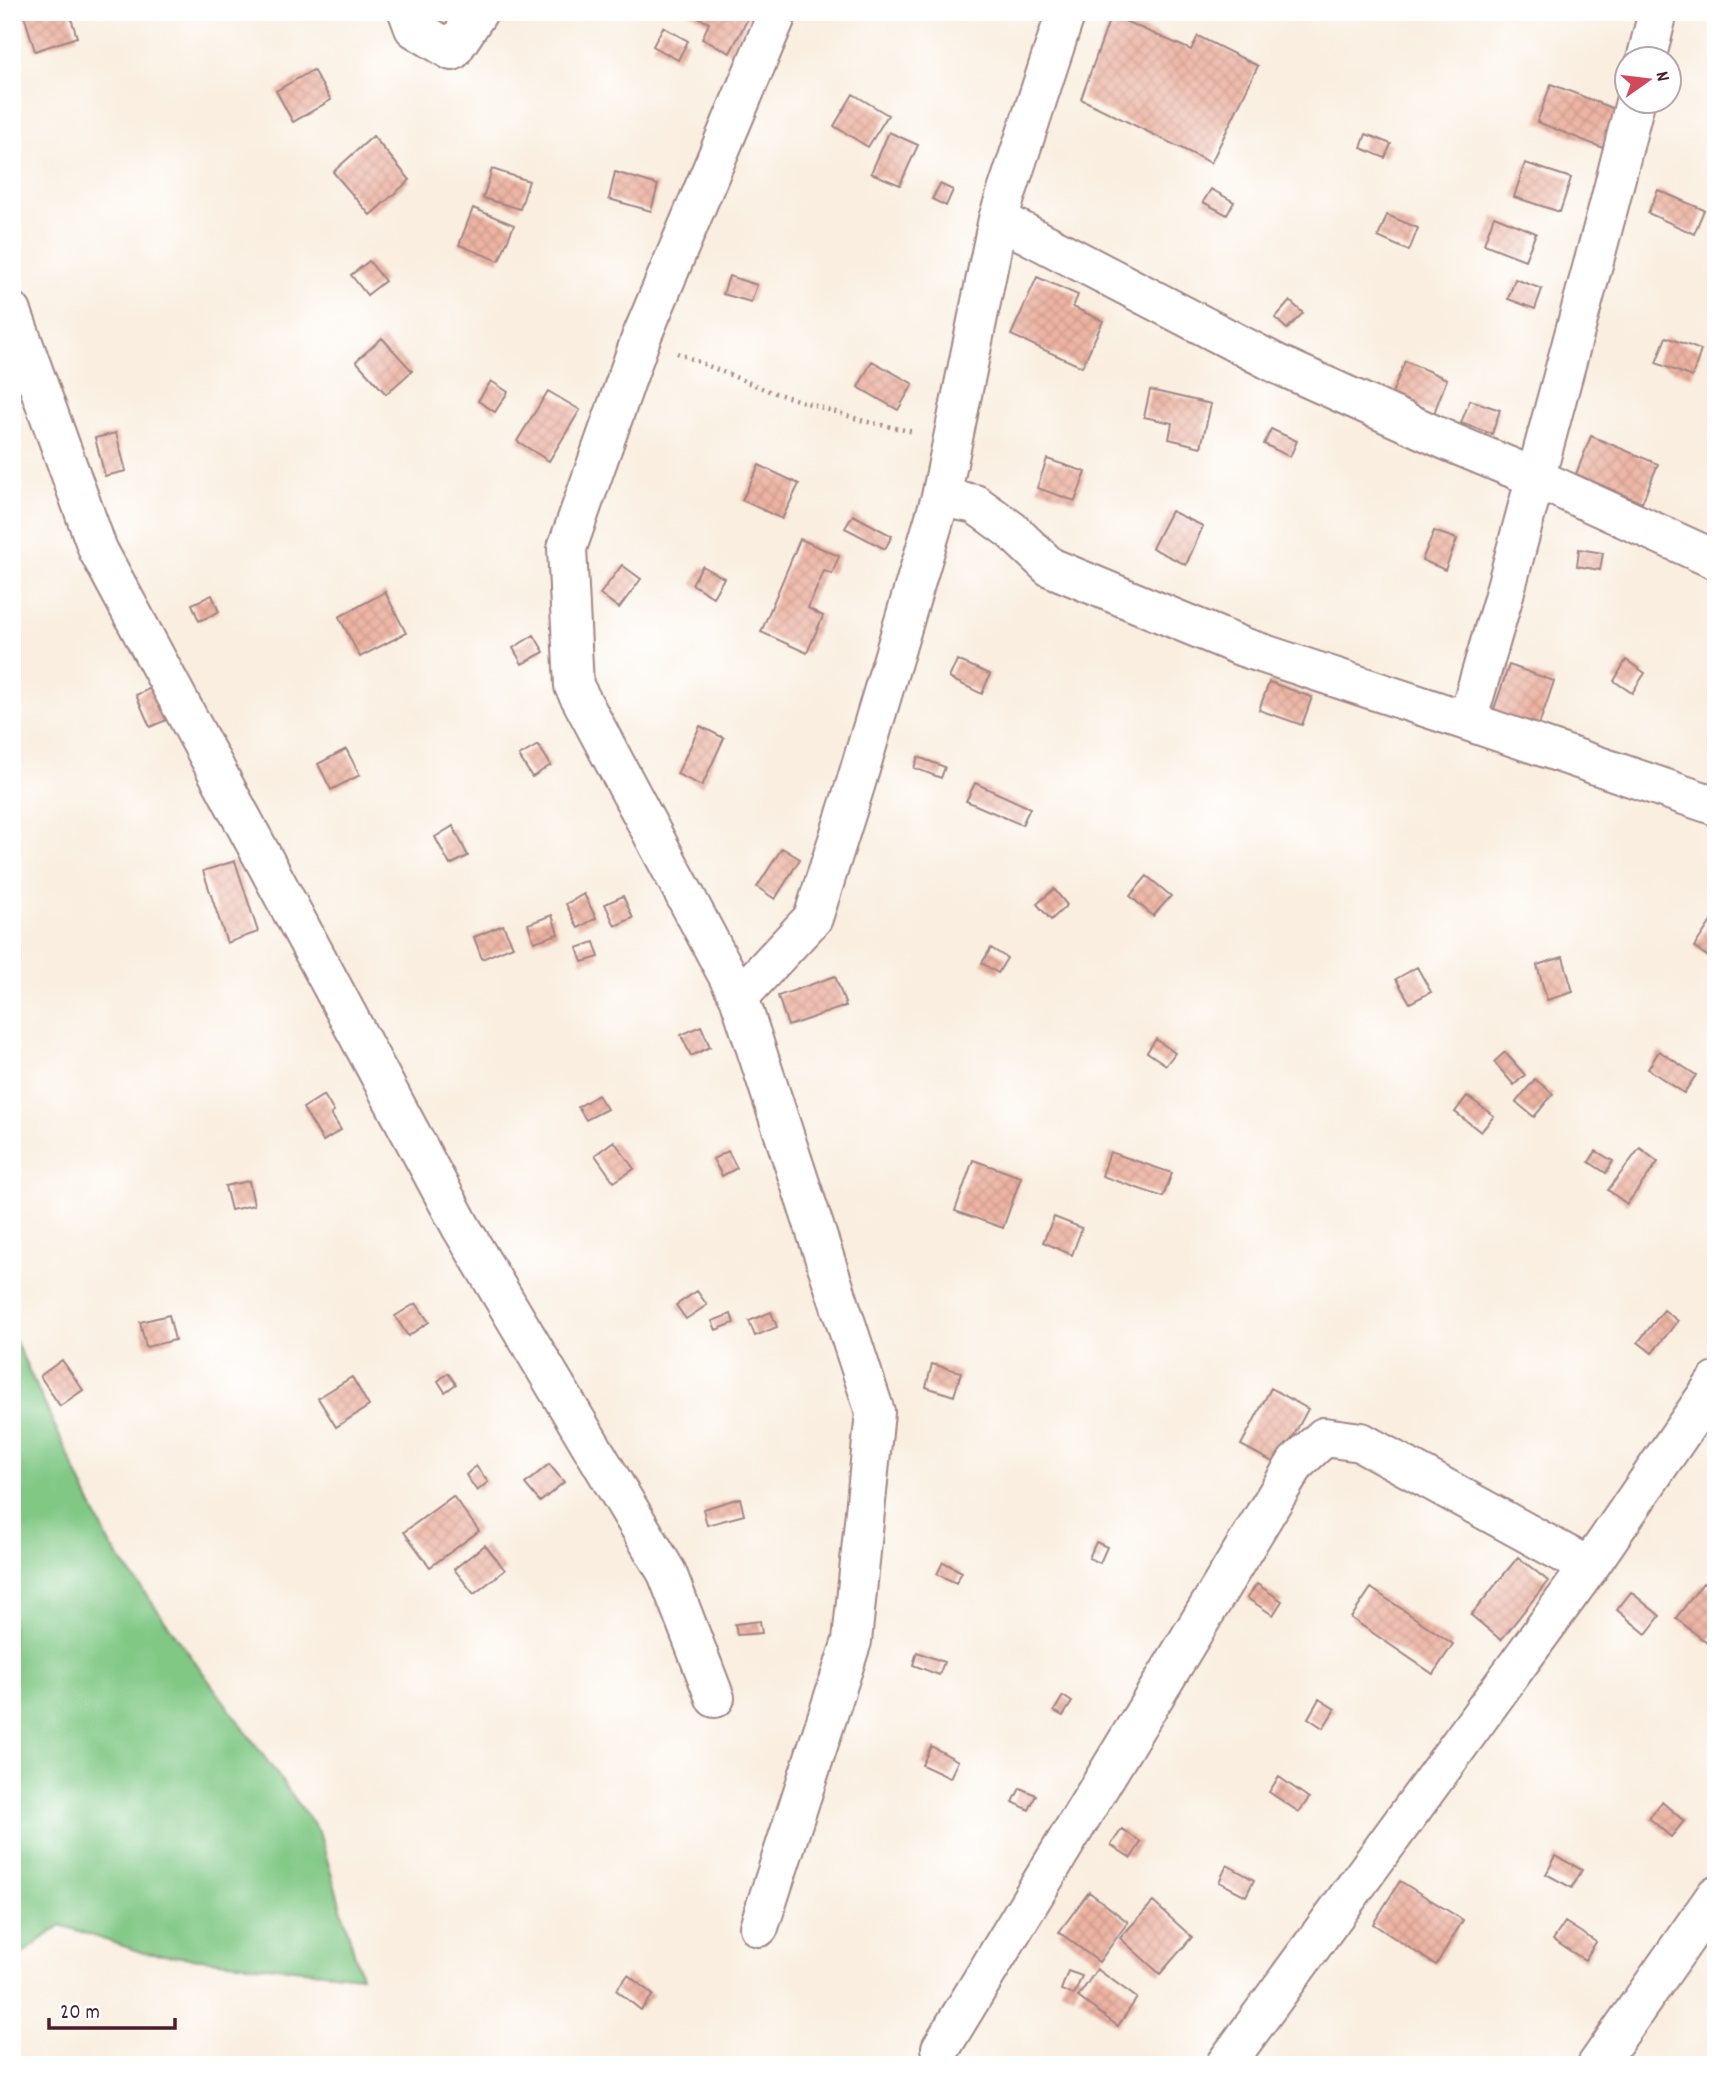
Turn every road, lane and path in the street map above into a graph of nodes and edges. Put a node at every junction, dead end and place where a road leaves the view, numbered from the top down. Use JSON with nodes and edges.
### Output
{"nodes":[{"id":1,"x":408,"y":12,"type":"edge"},
{"id":2,"x":478,"y":12,"type":"edge"},
{"id":3,"x":778,"y":12,"type":"edge"},
{"id":4,"x":1066,"y":12,"type":"edge"},
{"id":5,"x":1658,"y":12,"type":"edge"},
{"id":6,"x":1650,"y":46,"type":"edge"},
{"id":7,"x":1631,"y":116,"type":"edge"},
{"id":8,"x":998,"y":219,"type":"junction"},
{"id":9,"x":12,"y":312,"type":"edge"},
{"id":10,"x":641,"y":338,"type":"junction"},
{"id":11,"x":952,"y":440,"type":"junction"},
{"id":12,"x":1534,"y":477,"type":"junction"},
{"id":13,"x":941,"y":497,"type":"junction"},
{"id":14,"x":1716,"y":561,"type":"edge"},
{"id":15,"x":1467,"y":721,"type":"junction"},
{"id":16,"x":1716,"y":807,"type":"edge"},
{"id":17,"x":738,"y":997,"type":"junction"},
{"id":18,"x":1716,"y":1382,"type":"edge"},
{"id":19,"x":1589,"y":1567,"type":"junction"},
{"id":20,"x":715,"y":1698,"type":"dead end"},
{"id":21,"x":1716,"y":1895,"type":"edge"},
{"id":22,"x":759,"y":1927,"type":"dead end"},
{"id":23,"x":941,"y":2048,"type":"dead end"},
{"id":24,"x":1225,"y":2065,"type":"edge"},
{"id":25,"x":1597,"y":2065,"type":"edge"}],
"edges":[{"from":1,"to":2,"type":"street"},
{"from":3,"to":10,"type":"street"},
{"from":4,"to":8,"type":"street"},
{"from":5,"to":6,"type":"street"},
{"from":7,"to":12,"type":"street"},
{"from":8,"to":11,"type":"street"},
{"from":8,"to":12,"type":"street"},
{"from":9,"to":20,"type":"street"},
{"from":10,"to":11,"type":"path"},
{"from":10,"to":17,"type":"street"},
{"from":11,"to":13,"type":"street"},
{"from":12,"to":14,"type":"street"},
{"from":12,"to":15,"type":"street"},
{"from":13,"to":15,"type":"street"},
{"from":13,"to":17,"type":"street"},
{"from":15,"to":16,"type":"street"},
{"from":17,"to":22,"type":"street"},
{"from":18,"to":19,"type":"street"},
{"from":19,"to":23,"type":"street"},
{"from":19,"to":24,"type":"street"},
{"from":21,"to":25,"type":"street"}]}
